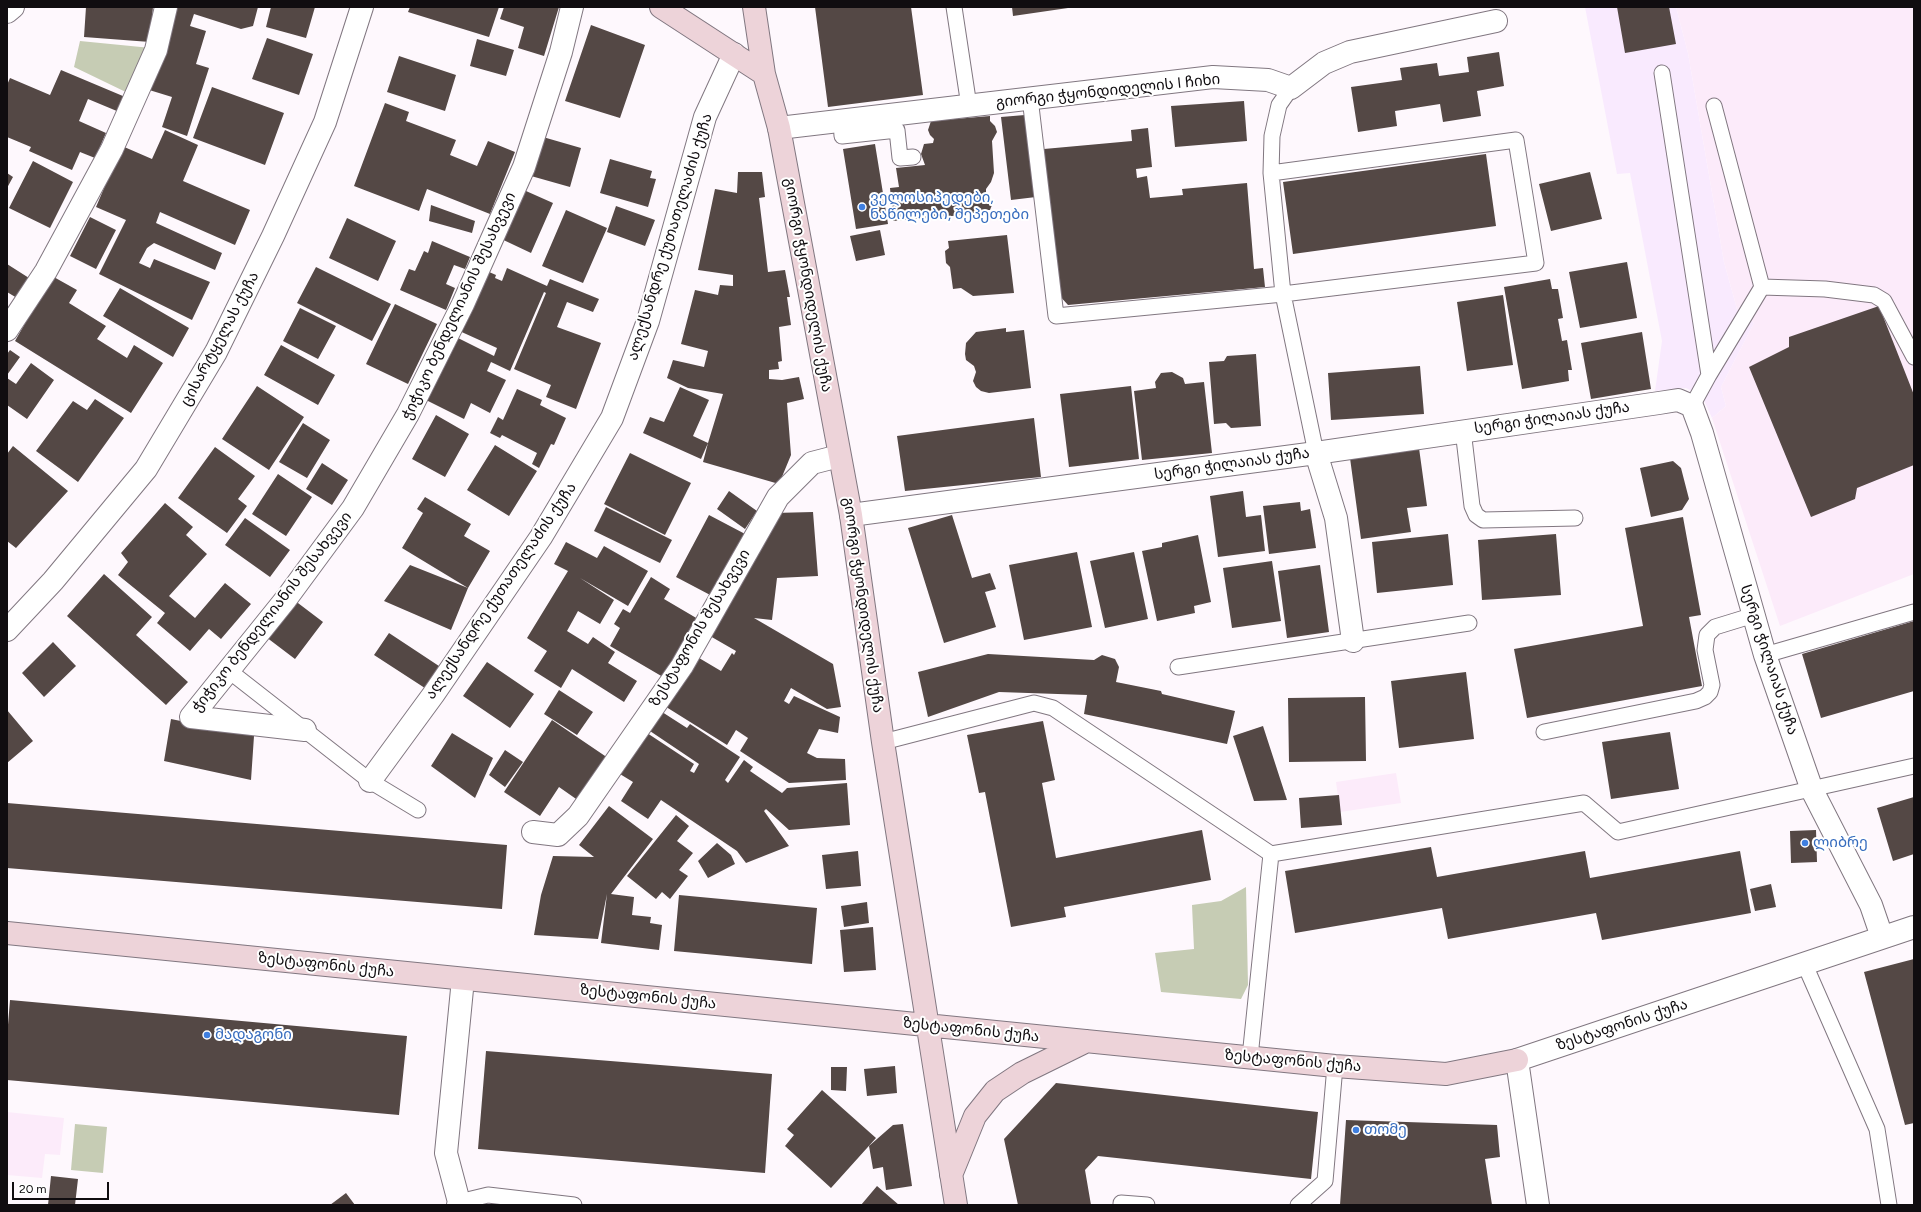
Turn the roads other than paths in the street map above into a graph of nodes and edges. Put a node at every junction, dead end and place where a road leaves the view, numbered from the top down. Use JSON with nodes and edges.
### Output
{"nodes":[{"id":1,"x":13,"y":7,"type":"edge"},
{"id":2,"x":166,"y":7,"type":"edge"},
{"id":3,"x":362,"y":7,"type":"edge"},
{"id":4,"x":572,"y":7,"type":"edge"},
{"id":5,"x":661,"y":7,"type":"edge"},
{"id":6,"x":754,"y":7,"type":"edge"},
{"id":7,"x":954,"y":7,"type":"edge"},
{"id":8,"x":7,"y":12,"type":"edge"},
{"id":9,"x":1496,"y":22,"type":"dead end"},
{"id":10,"x":734,"y":54,"type":"junction"},
{"id":11,"x":764,"y":74,"type":"junction"},
{"id":12,"x":1662,"y":74,"type":"dead end"},
{"id":13,"x":1291,"y":88,"type":"junction"},
{"id":14,"x":1030,"y":98,"type":"junction"},
{"id":15,"x":969,"y":106,"type":"junction"},
{"id":16,"x":1714,"y":106,"type":"dead end"},
{"id":17,"x":841,"y":120,"type":"junction"},
{"id":18,"x":779,"y":128,"type":"junction"},
{"id":19,"x":913,"y":157,"type":"dead end"},
{"id":20,"x":1271,"y":173,"type":"junction"},
{"id":21,"x":1762,"y":287,"type":"junction"},
{"id":22,"x":1283,"y":294,"type":"junction"},
{"id":23,"x":7,"y":330,"type":"edge"},
{"id":24,"x":1914,"y":356,"type":"edge"},
{"id":25,"x":1709,"y":375,"type":"junction"},
{"id":26,"x":1692,"y":406,"type":"junction"},
{"id":27,"x":1463,"y":430,"type":"junction"},
{"id":28,"x":1316,"y":453,"type":"junction"},
{"id":29,"x":839,"y":456,"type":"junction"},
{"id":30,"x":851,"y":515,"type":"junction"},
{"id":31,"x":1575,"y":518,"type":"dead end"},
{"id":32,"x":1914,"y":612,"type":"edge"},
{"id":33,"x":1754,"y":615,"type":"junction"},
{"id":34,"x":1469,"y":623,"type":"dead end"},
{"id":35,"x":7,"y":630,"type":"edge"},
{"id":36,"x":1353,"y":641,"type":"junction"},
{"id":37,"x":1765,"y":655,"type":"junction"},
{"id":38,"x":1178,"y":667,"type":"dead end"},
{"id":39,"x":228,"y":670,"type":"junction"},
{"id":40,"x":305,"y":730,"type":"junction"},
{"id":41,"x":1544,"y":732,"type":"dead end"},
{"id":42,"x":883,"y":742,"type":"junction"},
{"id":43,"x":1914,"y":766,"type":"edge"},
{"id":44,"x":370,"y":781,"type":"junction"},
{"id":45,"x":1812,"y":790,"type":"junction"},
{"id":46,"x":418,"y":810,"type":"dead end"},
{"id":47,"x":533,"y":832,"type":"dead end"},
{"id":48,"x":1271,"y":854,"type":"junction"},
{"id":49,"x":1914,"y":927,"type":"edge"},
{"id":50,"x":7,"y":933,"type":"edge"},
{"id":51,"x":1882,"y":937,"type":"junction"},
{"id":52,"x":1804,"y":965,"type":"junction"},
{"id":53,"x":463,"y":979,"type":"junction"},
{"id":54,"x":927,"y":1025,"type":"junction"},
{"id":55,"x":1087,"y":1041,"type":"junction"},
{"id":56,"x":1250,"y":1057,"type":"junction"},
{"id":57,"x":1517,"y":1060,"type":"junction"},
{"id":58,"x":1335,"y":1066,"type":"junction"},
{"id":59,"x":951,"y":1175,"type":"junction"},
{"id":60,"x":458,"y":1204,"type":"edge"},
{"id":61,"x":574,"y":1205,"type":"edge"},
{"id":62,"x":956,"y":1205,"type":"edge"},
{"id":63,"x":1121,"y":1205,"type":"edge"},
{"id":64,"x":1147,"y":1205,"type":"edge"},
{"id":65,"x":1298,"y":1205,"type":"edge"},
{"id":66,"x":1538,"y":1205,"type":"edge"},
{"id":67,"x":1889,"y":1205,"type":"edge"}],
"edges":[{"from":1,"to":8,"type":"street"},
{"from":2,"to":23,"type":"street"},
{"from":3,"to":35,"type":"street","name":"ცისარტყელას ქუჩა"},
{"from":4,"to":39,"type":"street","name":"ჭიჭიკო ბენდელიანის შესახვევი"},
{"from":5,"to":10,"type":"street"},
{"from":6,"to":11,"type":"street","name":"გიორგი ჭყონდიდელის ქუჩა"},
{"from":7,"to":15,"type":"lane"},
{"from":9,"to":13,"type":"street"},
{"from":10,"to":11,"type":"street"},
{"from":10,"to":44,"type":"street","name":"ალექსანდრე ქუთათელაძის ქუჩა"},
{"from":11,"to":18,"type":"street","name":"გიორგი ჭყონდიდელის ქუჩა"},
{"from":12,"to":25,"type":"lane"},
{"from":13,"to":14,"type":"street","name":"გიორგი ჭყონდიდელის I ჩიხი"},
{"from":13,"to":20,"type":"lane"},
{"from":14,"to":15,"type":"street","name":"გიორგი ჭყონდიდელის I ჩიხი"},
{"from":14,"to":22,"type":"lane"},
{"from":15,"to":17,"type":"street","name":"გიორგი ჭყონდიდელის I ჩიხი"},
{"from":16,"to":21,"type":"lane"},
{"from":17,"to":18,"type":"street","name":"გიორგი ჭყონდიდელის I ჩიხი"},
{"from":17,"to":19,"type":"lane"},
{"from":18,"to":29,"type":"street","name":"გიორგი ჭყონდიდელის ქუჩა"},
{"from":20,"to":22,"type":"lane"},
{"from":20,"to":22,"type":"lane"},
{"from":21,"to":24,"type":"lane"},
{"from":21,"to":25,"type":"lane"},
{"from":22,"to":28,"type":"lane"},
{"from":25,"to":26,"type":"lane"},
{"from":26,"to":27,"type":"street","name":"სერგი ჭილაიას ქუჩა"},
{"from":26,"to":33,"type":"street","name":"სერგი ჭილაიას ქუჩა"},
{"from":27,"to":28,"type":"street","name":"სერგი ჭილაიას ქუჩა"},
{"from":27,"to":31,"type":"lane"},
{"from":28,"to":30,"type":"street","name":"სერგი ჭილაიას ქუჩა"},
{"from":28,"to":36,"type":"street"},
{"from":29,"to":30,"type":"street","name":"გიორგი ჭყონდიდელის ქუჩა"},
{"from":29,"to":47,"type":"street","name":"ზესტაფონის შესახვევი"},
{"from":30,"to":42,"type":"street","name":"გიორგი ჭყონდიდელის ქუჩა"},
{"from":32,"to":37,"type":"lane"},
{"from":33,"to":37,"type":"street","name":"სერგი ჭილაიას ქუჩა"},
{"from":33,"to":41,"type":"lane"},
{"from":34,"to":36,"type":"lane"},
{"from":36,"to":38,"type":"lane"},
{"from":37,"to":45,"type":"street","name":"სერგი ჭილაიას ქუჩა"},
{"from":39,"to":40,"type":"lane"},
{"from":39,"to":40,"type":"street","name":"ჭიჭიკო ბენდელიანის შესახვევი"},
{"from":40,"to":44,"type":"lane"},
{"from":42,"to":48,"type":"lane"},
{"from":42,"to":54,"type":"street","name":"გიორგი ჭყონდიდელის ქუჩა"},
{"from":43,"to":45,"type":"lane"},
{"from":44,"to":46,"type":"lane"},
{"from":45,"to":48,"type":"lane"},
{"from":45,"to":51,"type":"street","name":"სერგი ჭილაიას ქუჩა"},
{"from":48,"to":56,"type":"lane"},
{"from":49,"to":51,"type":"street","name":"ზესტაფონის ქუჩა"},
{"from":50,"to":53,"type":"street","name":"ზესტაფონის ქუჩა"},
{"from":51,"to":52,"type":"street","name":"ზესტაფონის ქუჩა"},
{"from":52,"to":57,"type":"street","name":"ზესტაფონის ქუჩა"},
{"from":52,"to":67,"type":"lane"},
{"from":53,"to":54,"type":"street","name":"ზესტაფონის ქუჩა"},
{"from":53,"to":60,"type":"street"},
{"from":54,"to":55,"type":"street","name":"ზესტაფონის ქუჩა"},
{"from":54,"to":59,"type":"street","name":"გიორგი ჭყონდიდელის ქუჩა"},
{"from":55,"to":56,"type":"street","name":"ზესტაფონის ქუჩა"},
{"from":55,"to":59,"type":"street"},
{"from":56,"to":58,"type":"street","name":"ზესტაფონის ქუჩა"},
{"from":57,"to":58,"type":"street","name":"ზესტაფონის ქუჩა"},
{"from":57,"to":66,"type":"street"},
{"from":58,"to":65,"type":"lane"},
{"from":59,"to":62,"type":"street","name":"გიორგი ჭყონდიდელის ქუჩა"},
{"from":60,"to":61,"type":"lane"},
{"from":63,"to":64,"type":"lane"}]}
